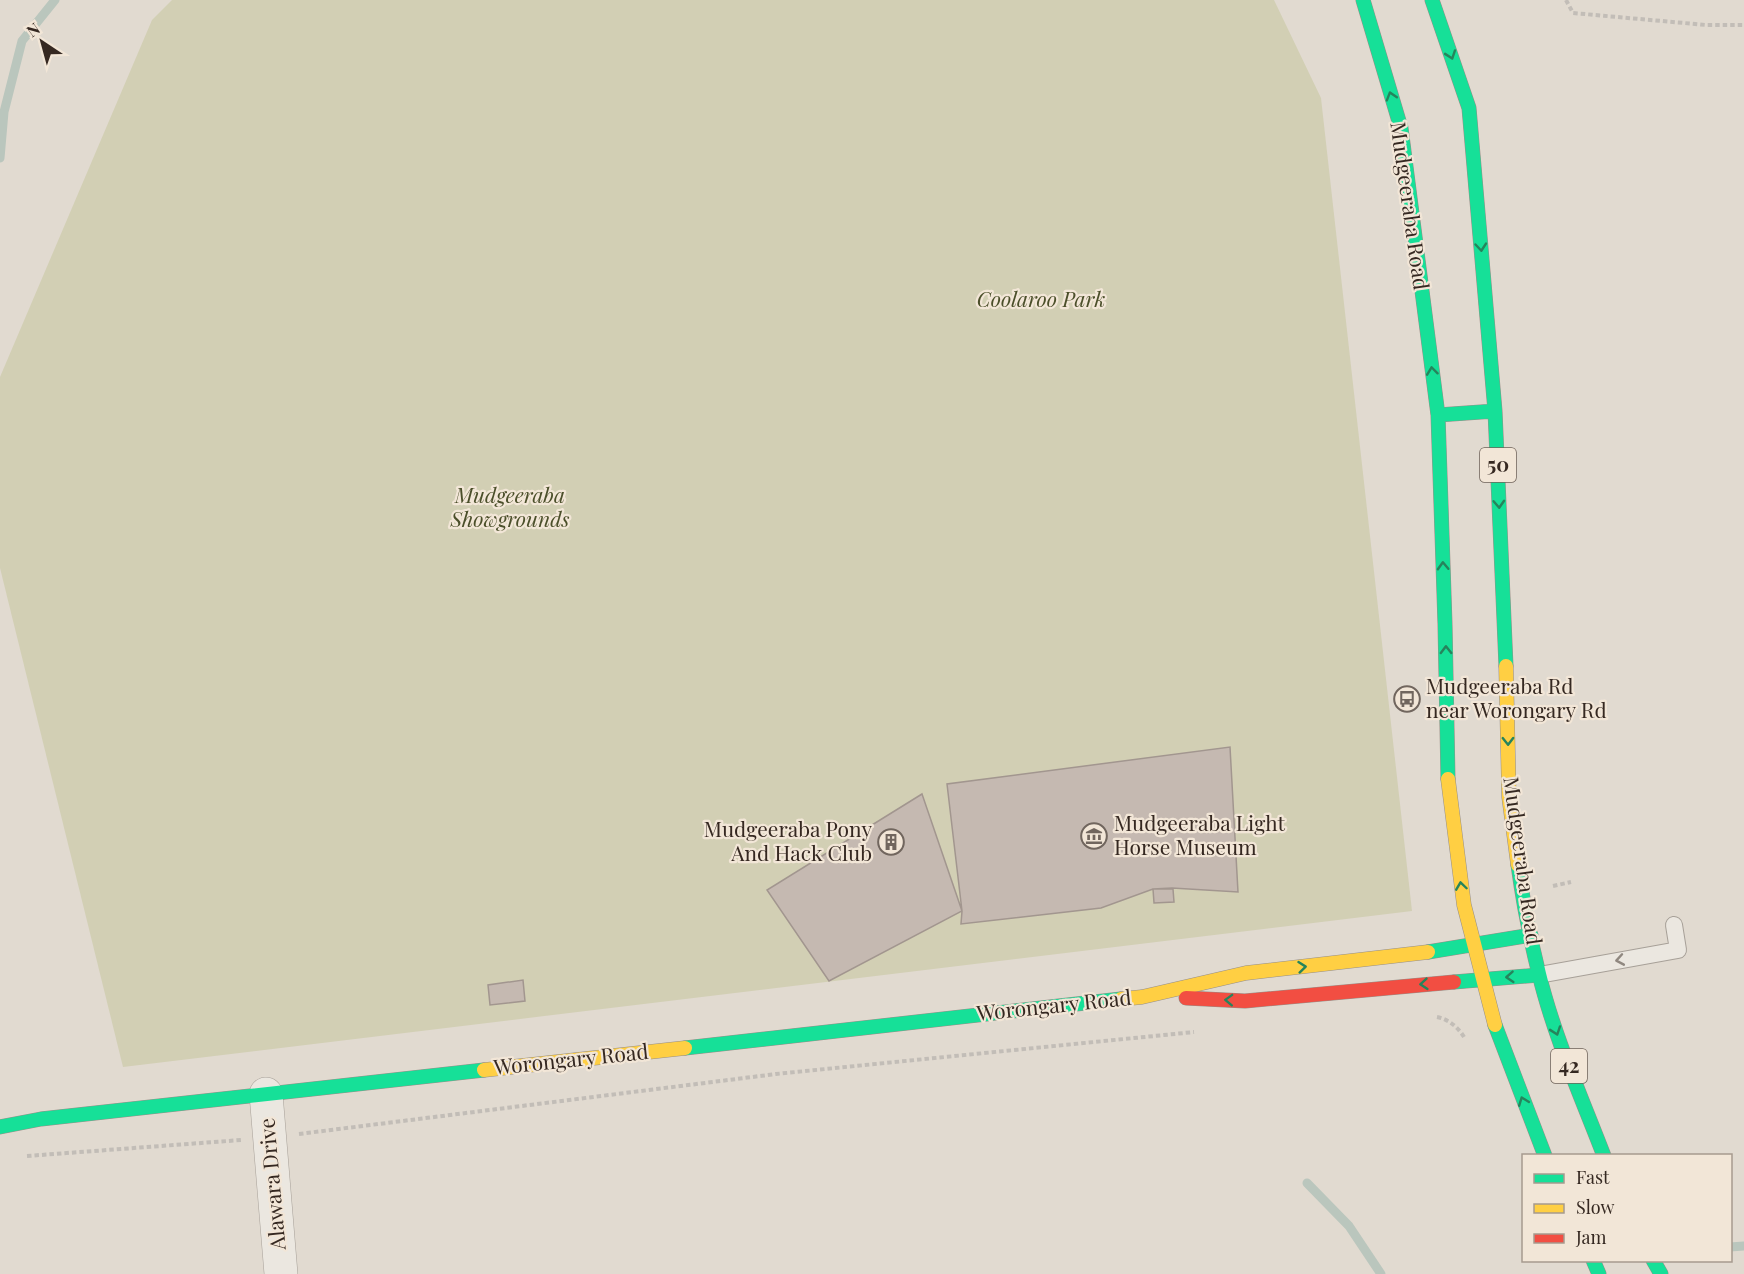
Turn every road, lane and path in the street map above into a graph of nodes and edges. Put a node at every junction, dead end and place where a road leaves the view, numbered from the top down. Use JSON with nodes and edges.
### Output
{"nodes":[{"id":1,"x":1362,"y":0,"type":"edge"},
{"id":2,"x":1432,"y":0,"type":"edge"},
{"id":3,"x":1566,"y":0,"type":"edge"},
{"id":4,"x":1744,"y":25,"type":"edge"},
{"id":5,"x":1495,"y":411,"type":"junction"},
{"id":6,"x":1438,"y":415,"type":"junction"},
{"id":7,"x":1674,"y":925,"type":"dead end"},
{"id":8,"x":1531,"y":935,"type":"junction"},
{"id":9,"x":1473,"y":944,"type":"junction"},
{"id":10,"x":1539,"y":975,"type":"junction"},
{"id":11,"x":1482,"y":979,"type":"junction"},
{"id":12,"x":1142,"y":997,"type":"junction"},
{"id":13,"x":1427,"y":1014,"type":"dead end"},
{"id":14,"x":1445,"y":1019,"type":"dead end"},
{"id":15,"x":1195,"y":1032,"type":"dead end"},
{"id":16,"x":266,"y":1094,"type":"junction"},
{"id":17,"x":0,"y":1127,"type":"edge"},
{"id":18,"x":270,"y":1138,"type":"junction"},
{"id":19,"x":1545,"y":1154,"type":"edge"},
{"id":20,"x":1604,"y":1154,"type":"edge"},
{"id":21,"x":23,"y":1156,"type":"dead end"},
{"id":22,"x":281,"y":1274,"type":"edge"}],
"edges":[{"from":6,"to":1,"type":"main road","name":"Mudgeeraba Road","one_way":true},
{"from":2,"to":5,"type":"main road","name":"Mudgeeraba Road","number":"50","one_way":true},
{"from":3,"to":4,"type":"path"},
{"from":5,"to":6,"type":"main road"},
{"from":5,"to":8,"type":"main road","name":"Mudgeeraba Road","number":"50","one_way":true},
{"from":9,"to":6,"type":"main road","name":"Mudgeeraba Road","one_way":true},
{"from":7,"to":10,"type":"lane","one_way":true},
{"from":8,"to":9,"type":"main road","name":"Worongary Road"},
{"from":8,"to":10,"type":"main road","name":"Mudgeeraba Road","number":"42"},
{"from":9,"to":11,"type":"main road","name":"Mudgeeraba Road"},
{"from":12,"to":9,"type":"main road","name":"Worongary Road","one_way":true},
{"from":10,"to":11,"type":"main road","name":"Worongary Road","one_way":true},
{"from":10,"to":20,"type":"main road","name":"Mudgeeraba Road","number":"42","one_way":true},
{"from":11,"to":12,"type":"main road","name":"Worongary Road","one_way":true},
{"from":19,"to":11,"type":"main road","name":"Mudgeeraba Road","one_way":true},
{"from":12,"to":16,"type":"main road","name":"Worongary Road"},
{"from":13,"to":14,"type":"path"},
{"from":15,"to":18,"type":"path"},
{"from":16,"to":17,"type":"main road","name":"Worongary Road"},
{"from":16,"to":18,"type":"street","name":"Alawara Drive"},
{"from":18,"to":21,"type":"path"},
{"from":18,"to":22,"type":"street","name":"Alawara Drive"}]}
